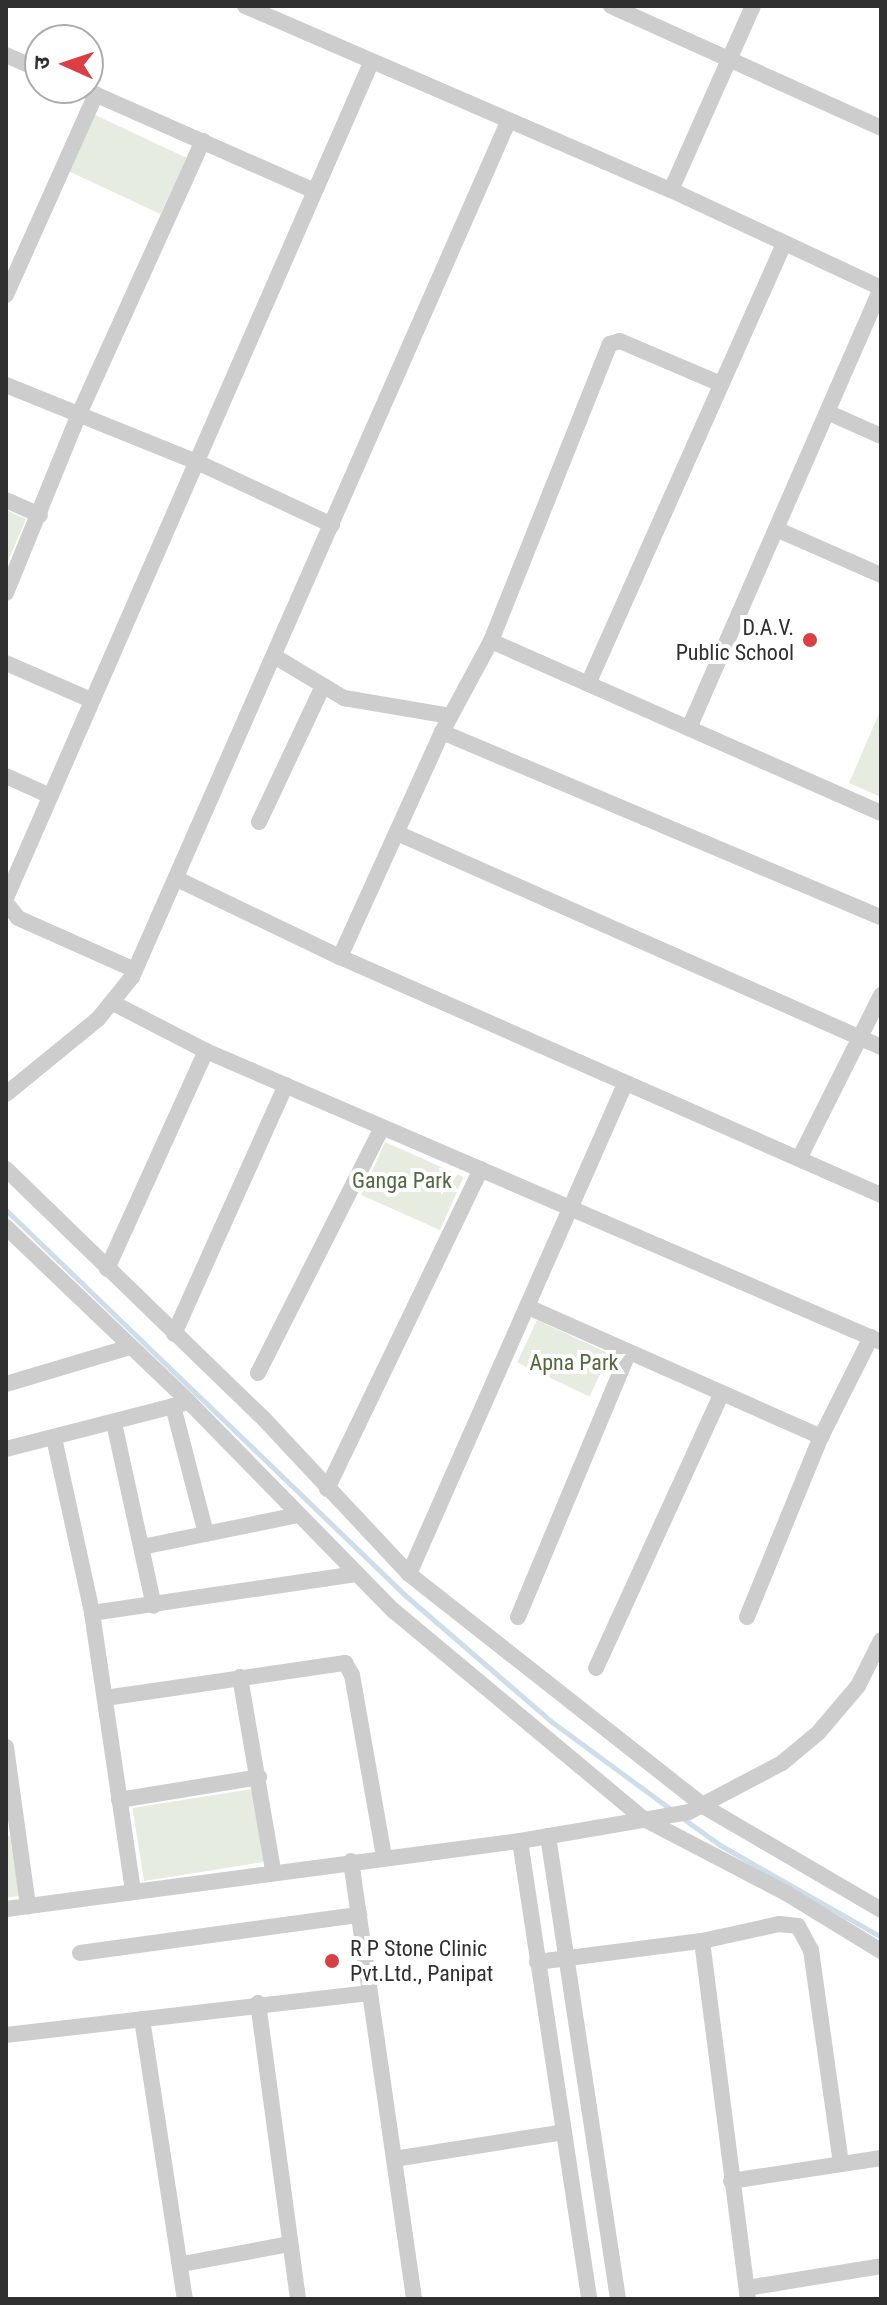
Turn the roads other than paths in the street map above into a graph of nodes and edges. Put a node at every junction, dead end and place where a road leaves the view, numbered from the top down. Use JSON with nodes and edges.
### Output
{"nodes":[{"id":1,"x":611,"y":6,"type":"edge"},
{"id":2,"x":753,"y":6,"type":"edge"},
{"id":3,"x":251,"y":7,"type":"edge"},
{"id":4,"x":729,"y":56,"type":"junction"},
{"id":5,"x":371,"y":63,"type":"junction"},
{"id":6,"x":104,"y":98,"type":"edge"},
{"id":7,"x":83,"y":104,"type":"edge"},
{"id":8,"x":508,"y":122,"type":"junction"},
{"id":9,"x":881,"y":128,"type":"edge"},
{"id":10,"x":203,"y":141,"type":"junction"},
{"id":11,"x":671,"y":190,"type":"junction"},
{"id":12,"x":314,"y":191,"type":"junction"},
{"id":13,"x":783,"y":245,"type":"junction"},
{"id":14,"x":10,"y":276,"type":"edge"},
{"id":15,"x":881,"y":289,"type":"edge"},
{"id":16,"x":6,"y":295,"type":"edge"},
{"id":17,"x":721,"y":384,"type":"junction"},
{"id":18,"x":6,"y":385,"type":"edge"},
{"id":19,"x":827,"y":412,"type":"junction"},
{"id":20,"x":79,"y":414,"type":"junction"},
{"id":21,"x":881,"y":436,"type":"edge"},
{"id":22,"x":197,"y":462,"type":"junction"},
{"id":23,"x":6,"y":500,"type":"edge"},
{"id":24,"x":40,"y":515,"type":"junction"},
{"id":25,"x":332,"y":525,"type":"junction"},
{"id":26,"x":776,"y":529,"type":"junction"},
{"id":27,"x":881,"y":575,"type":"edge"},
{"id":28,"x":6,"y":593,"type":"edge"},
{"id":29,"x":491,"y":641,"type":"junction"},
{"id":30,"x":274,"y":656,"type":"junction"},
{"id":31,"x":6,"y":663,"type":"edge"},
{"id":32,"x":588,"y":684,"type":"junction"},
{"id":33,"x":323,"y":686,"type":"junction"},
{"id":34,"x":91,"y":700,"type":"junction"},
{"id":35,"x":450,"y":716,"type":"junction"},
{"id":36,"x":689,"y":728,"type":"junction"},
{"id":37,"x":442,"y":732,"type":"junction"},
{"id":38,"x":6,"y":776,"type":"edge"},
{"id":39,"x":48,"y":795,"type":"junction"},
{"id":40,"x":881,"y":813,"type":"edge"},
{"id":41,"x":259,"y":822,"type":"dead end"},
{"id":42,"x":397,"y":833,"type":"junction"},
{"id":43,"x":177,"y":879,"type":"junction"},
{"id":44,"x":6,"y":898,"type":"edge"},
{"id":45,"x":881,"y":917,"type":"edge"},
{"id":46,"x":340,"y":957,"type":"junction"},
{"id":47,"x":135,"y":970,"type":"junction"},
{"id":48,"x":881,"y":995,"type":"edge"},
{"id":49,"x":113,"y":1003,"type":"junction"},
{"id":50,"x":861,"y":1037,"type":"junction"},
{"id":51,"x":881,"y":1047,"type":"edge"},
{"id":52,"x":206,"y":1051,"type":"junction"},
{"id":53,"x":625,"y":1084,"type":"junction"},
{"id":54,"x":286,"y":1085,"type":"junction"},
{"id":55,"x":6,"y":1094,"type":"edge"},
{"id":56,"x":382,"y":1127,"type":"junction"},
{"id":57,"x":800,"y":1157,"type":"junction"},
{"id":58,"x":6,"y":1169,"type":"edge"},
{"id":59,"x":481,"y":1169,"type":"junction"},
{"id":60,"x":881,"y":1195,"type":"edge"},
{"id":61,"x":570,"y":1206,"type":"junction"},
{"id":62,"x":6,"y":1227,"type":"edge"},
{"id":63,"x":107,"y":1269,"type":"junction"},
{"id":64,"x":528,"y":1307,"type":"junction"},
{"id":65,"x":174,"y":1334,"type":"junction"},
{"id":66,"x":876,"y":1340,"type":"edge"},
{"id":67,"x":130,"y":1347,"type":"junction"},
{"id":68,"x":629,"y":1352,"type":"junction"},
{"id":69,"x":258,"y":1373,"type":"dead end"},
{"id":70,"x":6,"y":1384,"type":"edge"},
{"id":71,"x":721,"y":1395,"type":"junction"},
{"id":72,"x":181,"y":1404,"type":"junction"},
{"id":73,"x":114,"y":1423,"type":"junction"},
{"id":74,"x":821,"y":1437,"type":"junction"},
{"id":75,"x":54,"y":1438,"type":"junction"},
{"id":76,"x":6,"y":1449,"type":"edge"},
{"id":77,"x":327,"y":1489,"type":"junction"},
{"id":78,"x":298,"y":1515,"type":"junction"},
{"id":79,"x":206,"y":1534,"type":"junction"},
{"id":80,"x":142,"y":1547,"type":"junction"},
{"id":81,"x":356,"y":1574,"type":"junction"},
{"id":82,"x":409,"y":1574,"type":"junction"},
{"id":83,"x":154,"y":1606,"type":"junction"},
{"id":84,"x":92,"y":1613,"type":"junction"},
{"id":85,"x":518,"y":1617,"type":"dead end"},
{"id":86,"x":747,"y":1617,"type":"dead end"},
{"id":87,"x":881,"y":1640,"type":"edge"},
{"id":88,"x":596,"y":1668,"type":"dead end"},
{"id":89,"x":240,"y":1677,"type":"junction"},
{"id":90,"x":105,"y":1698,"type":"junction"},
{"id":91,"x":6,"y":1747,"type":"edge"},
{"id":92,"x":259,"y":1777,"type":"junction"},
{"id":93,"x":119,"y":1800,"type":"junction"},
{"id":94,"x":697,"y":1810,"type":"junction"},
{"id":95,"x":650,"y":1819,"type":"junction"},
{"id":96,"x":11,"y":1824,"type":"edge"},
{"id":97,"x":548,"y":1836,"type":"junction"},
{"id":98,"x":520,"y":1841,"type":"junction"},
{"id":99,"x":384,"y":1857,"type":"junction"},
{"id":100,"x":351,"y":1861,"type":"junction"},
{"id":101,"x":273,"y":1871,"type":"junction"},
{"id":102,"x":133,"y":1892,"type":"junction"},
{"id":103,"x":28,"y":1906,"type":"junction"},
{"id":104,"x":6,"y":1909,"type":"edge"},
{"id":105,"x":881,"y":1910,"type":"edge"},
{"id":106,"x":359,"y":1915,"type":"junction"},
{"id":107,"x":702,"y":1941,"type":"junction"},
{"id":108,"x":881,"y":1951,"type":"edge"},
{"id":109,"x":80,"y":1953,"type":"dead end"},
{"id":110,"x":566,"y":1958,"type":"junction"},
{"id":111,"x":537,"y":1962,"type":"junction"},
{"id":112,"x":370,"y":1993,"type":"junction"},
{"id":113,"x":258,"y":2003,"type":"junction"},
{"id":114,"x":142,"y":2019,"type":"junction"},
{"id":115,"x":6,"y":2035,"type":"edge"},
{"id":116,"x":564,"y":2132,"type":"junction"},
{"id":117,"x":881,"y":2158,"type":"edge"},
{"id":118,"x":394,"y":2159,"type":"junction"},
{"id":119,"x":841,"y":2164,"type":"junction"},
{"id":120,"x":731,"y":2181,"type":"junction"},
{"id":121,"x":290,"y":2244,"type":"junction"},
{"id":122,"x":182,"y":2264,"type":"junction"},
{"id":123,"x":881,"y":2266,"type":"edge"},
{"id":124,"x":747,"y":2293,"type":"edge"},
{"id":125,"x":185,"y":2299,"type":"edge"},
{"id":126,"x":298,"y":2299,"type":"edge"},
{"id":127,"x":414,"y":2299,"type":"edge"},
{"id":128,"x":589,"y":2299,"type":"edge"},
{"id":129,"x":618,"y":2299,"type":"edge"}],
"edges":[{"from":1,"to":4,"type":"street"},
{"from":2,"to":4,"type":"street"},
{"from":3,"to":5,"type":"street"},
{"from":4,"to":9,"type":"street"},
{"from":4,"to":11,"type":"street"},
{"from":5,"to":8,"type":"street"},
{"from":5,"to":12,"type":"street"},
{"from":6,"to":10,"type":"street"},
{"from":7,"to":14,"type":"street"},
{"from":8,"to":11,"type":"street"},
{"from":8,"to":25,"type":"street"},
{"from":10,"to":12,"type":"street"},
{"from":10,"to":20,"type":"street"},
{"from":11,"to":13,"type":"street"},
{"from":12,"to":22,"type":"street"},
{"from":13,"to":15,"type":"street"},
{"from":13,"to":17,"type":"street"},
{"from":14,"to":16,"type":"street"},
{"from":15,"to":19,"type":"street"},
{"from":17,"to":29,"type":"street"},
{"from":17,"to":32,"type":"street"},
{"from":18,"to":20,"type":"street"},
{"from":19,"to":21,"type":"street"},
{"from":19,"to":26,"type":"street"},
{"from":20,"to":22,"type":"street"},
{"from":20,"to":24,"type":"street"},
{"from":22,"to":25,"type":"street"},
{"from":22,"to":34,"type":"street"},
{"from":23,"to":24,"type":"street"},
{"from":24,"to":28,"type":"street"},
{"from":25,"to":30,"type":"street"},
{"from":26,"to":27,"type":"street"},
{"from":26,"to":36,"type":"street"},
{"from":29,"to":32,"type":"street"},
{"from":29,"to":35,"type":"street"},
{"from":30,"to":33,"type":"street"},
{"from":30,"to":43,"type":"street"},
{"from":31,"to":34,"type":"street"},
{"from":32,"to":36,"type":"street"},
{"from":33,"to":35,"type":"street"},
{"from":33,"to":41,"type":"street"},
{"from":34,"to":39,"type":"street"},
{"from":35,"to":37,"type":"street"},
{"from":36,"to":40,"type":"street"},
{"from":37,"to":42,"type":"street"},
{"from":37,"to":45,"type":"street"},
{"from":38,"to":39,"type":"street"},
{"from":39,"to":44,"type":"street"},
{"from":42,"to":46,"type":"street"},
{"from":42,"to":50,"type":"street"},
{"from":43,"to":46,"type":"street"},
{"from":43,"to":47,"type":"street"},
{"from":44,"to":47,"type":"street"},
{"from":46,"to":53,"type":"street"},
{"from":47,"to":49,"type":"street"},
{"from":48,"to":50,"type":"street"},
{"from":49,"to":52,"type":"street"},
{"from":49,"to":55,"type":"street"},
{"from":50,"to":51,"type":"street"},
{"from":50,"to":57,"type":"street"},
{"from":52,"to":54,"type":"street"},
{"from":52,"to":63,"type":"street"},
{"from":53,"to":57,"type":"street"},
{"from":53,"to":61,"type":"street"},
{"from":54,"to":56,"type":"street"},
{"from":54,"to":65,"type":"street"},
{"from":56,"to":59,"type":"street"},
{"from":56,"to":69,"type":"street"},
{"from":57,"to":60,"type":"street"},
{"from":58,"to":63,"type":"street"},
{"from":59,"to":61,"type":"street"},
{"from":59,"to":77,"type":"street"},
{"from":61,"to":64,"type":"street"},
{"from":61,"to":66,"type":"street"},
{"from":62,"to":67,"type":"street"},
{"from":63,"to":65,"type":"street"},
{"from":64,"to":68,"type":"street"},
{"from":64,"to":82,"type":"street"},
{"from":65,"to":77,"type":"street"},
{"from":66,"to":74,"type":"street"},
{"from":67,"to":70,"type":"street"},
{"from":67,"to":72,"type":"street"},
{"from":68,"to":71,"type":"street"},
{"from":68,"to":85,"type":"street"},
{"from":71,"to":74,"type":"street"},
{"from":71,"to":88,"type":"street"},
{"from":72,"to":73,"type":"street"},
{"from":72,"to":78,"type":"street"},
{"from":72,"to":79,"type":"street"},
{"from":73,"to":75,"type":"street"},
{"from":73,"to":80,"type":"street"},
{"from":74,"to":86,"type":"street"},
{"from":75,"to":76,"type":"street"},
{"from":75,"to":84,"type":"street"},
{"from":77,"to":82,"type":"street"},
{"from":78,"to":79,"type":"street"},
{"from":78,"to":81,"type":"street"},
{"from":79,"to":80,"type":"street"},
{"from":80,"to":83,"type":"street"},
{"from":81,"to":83,"type":"street"},
{"from":81,"to":95,"type":"street"},
{"from":82,"to":94,"type":"street"},
{"from":83,"to":84,"type":"street"},
{"from":84,"to":90,"type":"street"},
{"from":87,"to":94,"type":"street"},
{"from":89,"to":90,"type":"street"},
{"from":89,"to":92,"type":"street"},
{"from":89,"to":99,"type":"street"},
{"from":90,"to":93,"type":"street"},
{"from":91,"to":96,"type":"street"},
{"from":92,"to":93,"type":"street"},
{"from":92,"to":101,"type":"street"},
{"from":93,"to":102,"type":"street"},
{"from":94,"to":95,"type":"street"},
{"from":94,"to":105,"type":"street"},
{"from":95,"to":97,"type":"street"},
{"from":95,"to":108,"type":"street"},
{"from":96,"to":103,"type":"street"},
{"from":97,"to":98,"type":"street"},
{"from":97,"to":110,"type":"street"},
{"from":98,"to":99,"type":"street"},
{"from":98,"to":111,"type":"street"},
{"from":99,"to":100,"type":"street"},
{"from":100,"to":101,"type":"street"},
{"from":100,"to":106,"type":"street"},
{"from":101,"to":102,"type":"street"},
{"from":102,"to":103,"type":"street"},
{"from":103,"to":104,"type":"street"},
{"from":106,"to":109,"type":"street"},
{"from":106,"to":112,"type":"street"},
{"from":107,"to":110,"type":"street"},
{"from":107,"to":119,"type":"street"},
{"from":107,"to":120,"type":"street"},
{"from":110,"to":111,"type":"street"},
{"from":110,"to":129,"type":"street"},
{"from":111,"to":116,"type":"street"},
{"from":112,"to":113,"type":"street"},
{"from":112,"to":118,"type":"street"},
{"from":113,"to":114,"type":"street"},
{"from":113,"to":121,"type":"street"},
{"from":114,"to":115,"type":"street"},
{"from":114,"to":122,"type":"street"},
{"from":116,"to":118,"type":"street"},
{"from":116,"to":128,"type":"street"},
{"from":117,"to":119,"type":"street"},
{"from":118,"to":127,"type":"street"},
{"from":119,"to":120,"type":"street"},
{"from":120,"to":124,"type":"street"},
{"from":121,"to":122,"type":"street"},
{"from":121,"to":126,"type":"street"},
{"from":122,"to":125,"type":"street"},
{"from":123,"to":124,"type":"street"}]}
